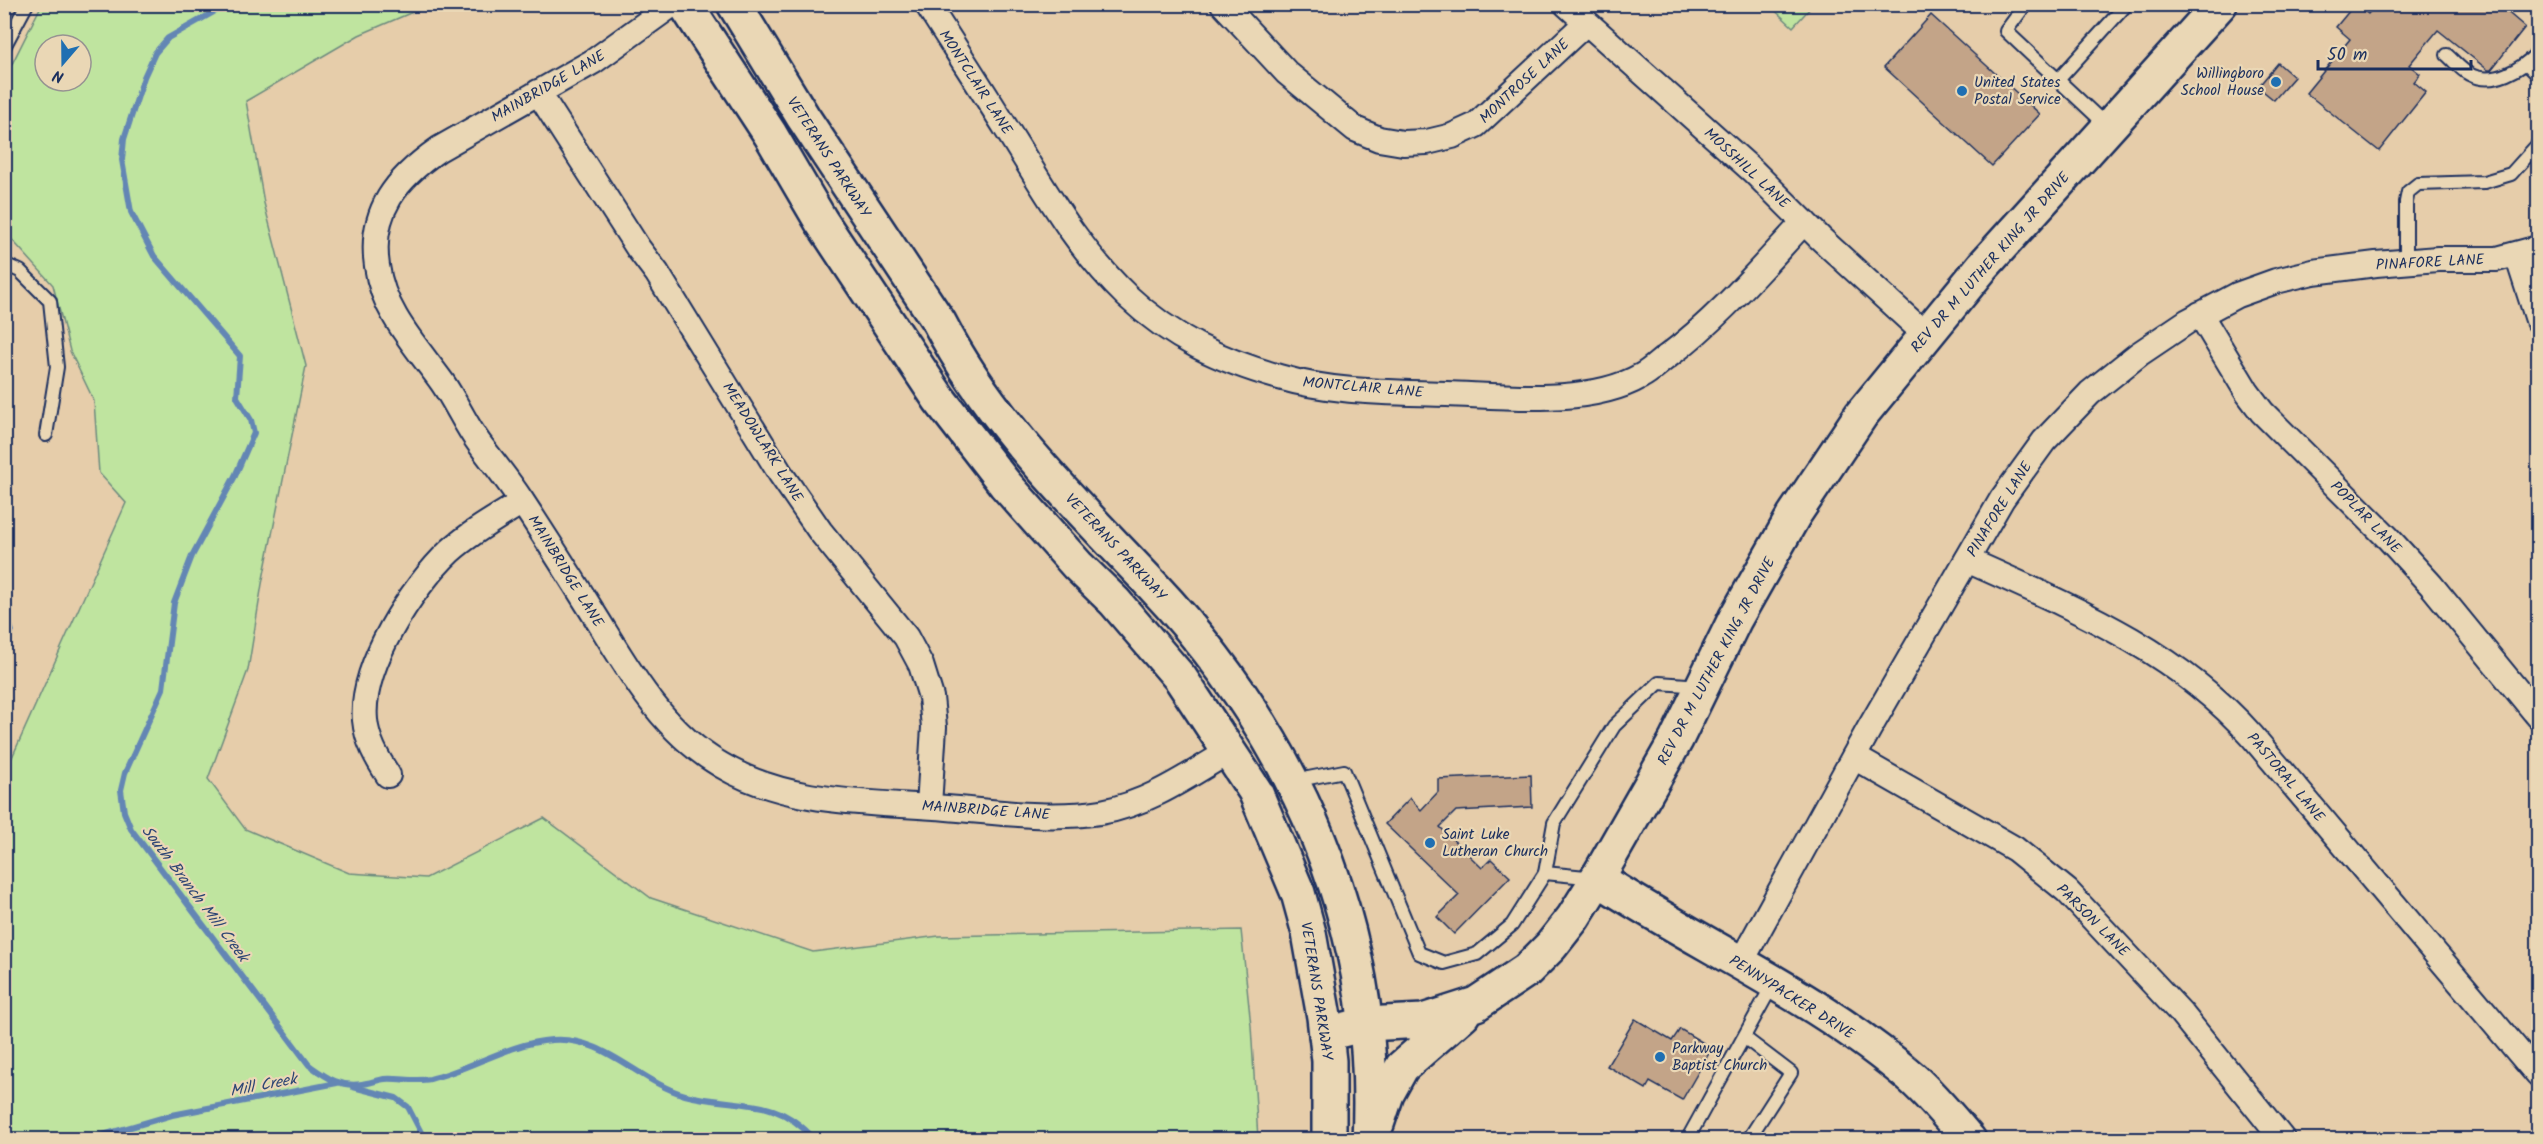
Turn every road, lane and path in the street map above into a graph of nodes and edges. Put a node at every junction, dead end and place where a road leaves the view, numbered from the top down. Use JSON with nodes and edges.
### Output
{"nodes":[{"id":1,"x":27,"y":4,"type":"edge"},
{"id":2,"x":673,"y":4,"type":"edge"},
{"id":3,"x":685,"y":4,"type":"edge"},
{"id":4,"x":734,"y":4,"type":"edge"},
{"id":5,"x":927,"y":4,"type":"edge"},
{"id":6,"x":1223,"y":4,"type":"edge"},
{"id":7,"x":1566,"y":4,"type":"edge"},
{"id":8,"x":2026,"y":4,"type":"edge"},
{"id":9,"x":2127,"y":4,"type":"edge"},
{"id":10,"x":2211,"y":8,"type":"edge"},
{"id":11,"x":1586,"y":23,"type":"junction"},
{"id":12,"x":4,"y":47,"type":"edge"},
{"id":13,"x":2538,"y":52,"type":"edge"},
{"id":14,"x":2447,"y":55,"type":"dead end"},
{"id":15,"x":2527,"y":64,"type":"junction"},
{"id":16,"x":2538,"y":75,"type":"edge"},
{"id":17,"x":2058,"y":80,"type":"junction"},
{"id":18,"x":538,"y":92,"type":"junction"},
{"id":19,"x":2108,"y":127,"type":"junction"},
{"id":20,"x":2538,"y":144,"type":"edge"},
{"id":21,"x":1804,"y":222,"type":"junction"},
{"id":22,"x":2528,"y":251,"type":"edge"},
{"id":23,"x":2406,"y":262,"type":"junction"},
{"id":24,"x":4,"y":264,"type":"edge"},
{"id":25,"x":2200,"y":314,"type":"junction"},
{"id":26,"x":2538,"y":320,"type":"edge"},
{"id":27,"x":1926,"y":335,"type":"junction"},
{"id":28,"x":46,"y":435,"type":"dead end"},
{"id":29,"x":522,"y":502,"type":"junction"},
{"id":30,"x":1967,"y":560,"type":"junction"},
{"id":31,"x":1702,"y":687,"type":"junction"},
{"id":32,"x":2538,"y":716,"type":"edge"},
{"id":33,"x":1228,"y":752,"type":"junction"},
{"id":34,"x":1854,"y":758,"type":"junction"},
{"id":35,"x":388,"y":775,"type":"dead end"},
{"id":36,"x":1293,"y":781,"type":"junction"},
{"id":37,"x":929,"y":806,"type":"junction"},
{"id":38,"x":1545,"y":873,"type":"junction"},
{"id":39,"x":1597,"y":878,"type":"junction"},
{"id":40,"x":1740,"y":964,"type":"junction"},
{"id":41,"x":1774,"y":983,"type":"junction"},
{"id":42,"x":1476,"y":1004,"type":"junction"},
{"id":43,"x":1366,"y":1024,"type":"junction"},
{"id":44,"x":1326,"y":1034,"type":"junction"},
{"id":45,"x":1745,"y":1038,"type":"junction"},
{"id":46,"x":2538,"y":1075,"type":"edge"},
{"id":47,"x":1968,"y":1139,"type":"edge"},
{"id":48,"x":1329,"y":1140,"type":"edge"},
{"id":49,"x":1370,"y":1140,"type":"edge"},
{"id":50,"x":1687,"y":1140,"type":"edge"},
{"id":51,"x":1748,"y":1140,"type":"edge"},
{"id":52,"x":2283,"y":1140,"type":"edge"}],
"edges":[{"from":1,"to":12,"type":"lane"},
{"from":2,"to":18,"type":"street","name":"MAINBRIDGE LANE"},
{"from":3,"to":33,"type":"main road","name":"VETERANS PARKWAY"},
{"from":4,"to":36,"type":"main road","name":"VETERANS PARKWAY"},
{"from":5,"to":21,"type":"street","name":"MONTCLAIR LANE"},
{"from":6,"to":11,"type":"street","name":"MONTROSE LANE"},
{"from":7,"to":11,"type":"street","name":"MOSSHILL LANE"},
{"from":8,"to":17,"type":"lane"},
{"from":9,"to":17,"type":"lane"},
{"from":10,"to":19,"type":"main road","name":"REV DR M LUTHER KING JR DRIVE"},
{"from":11,"to":21,"type":"street","name":"MOSSHILL LANE"},
{"from":13,"to":15,"type":"lane"},
{"from":14,"to":15,"type":"lane"},
{"from":15,"to":16,"type":"lane"},
{"from":17,"to":19,"type":"lane"},
{"from":18,"to":29,"type":"street","name":"MAINBRIDGE LANE"},
{"from":18,"to":37,"type":"street","name":"MEADOWLARK LANE"},
{"from":19,"to":27,"type":"main road","name":"REV DR M LUTHER KING JR DRIVE"},
{"from":20,"to":23,"type":"lane"},
{"from":21,"to":27,"type":"street","name":"MOSSHILL LANE"},
{"from":22,"to":23,"type":"street","name":"PINAFORE LANE"},
{"from":22,"to":26,"type":"street"},
{"from":23,"to":25,"type":"street","name":"PINAFORE LANE"},
{"from":24,"to":28,"type":"lane"},
{"from":25,"to":30,"type":"street","name":"PINAFORE LANE"},
{"from":25,"to":32,"type":"street","name":"POPLAR LANE"},
{"from":27,"to":31,"type":"main road","name":"REV DR M LUTHER KING JR DRIVE"},
{"from":29,"to":35,"type":"street"},
{"from":29,"to":37,"type":"street","name":"MAINBRIDGE LANE"},
{"from":30,"to":34,"type":"street","name":"PINAFORE LANE"},
{"from":30,"to":46,"type":"street","name":"PASTORAL LANE"},
{"from":31,"to":38,"type":"lane"},
{"from":31,"to":39,"type":"main road","name":"REV DR M LUTHER KING JR DRIVE"},
{"from":33,"to":37,"type":"street","name":"MAINBRIDGE LANE"},
{"from":33,"to":44,"type":"main road","name":"VETERANS PARKWAY"},
{"from":34,"to":40,"type":"street","name":"PINAFORE LANE"},
{"from":34,"to":52,"type":"street","name":"PARSON LANE"},
{"from":36,"to":38,"type":"lane"},
{"from":36,"to":43,"type":"main road","name":"VETERANS PARKWAY"},
{"from":38,"to":39,"type":"lane"},
{"from":39,"to":40,"type":"main road","name":"PENNYPACKER DRIVE"},
{"from":39,"to":42,"type":"main road","name":"REV DR M LUTHER KING JR DRIVE"},
{"from":40,"to":41,"type":"main road","name":"PENNYPACKER DRIVE"},
{"from":41,"to":45,"type":"lane"},
{"from":41,"to":47,"type":"main road","name":"PENNYPACKER DRIVE"},
{"from":42,"to":43,"type":"main road","name":"REV DR M LUTHER KING JR DRIVE"},
{"from":42,"to":49,"type":"main road"},
{"from":43,"to":44,"type":"main road","name":"REV DR M LUTHER KING JR DRIVE"},
{"from":43,"to":49,"type":"main road","name":"VETERANS PARKWAY"},
{"from":44,"to":48,"type":"main road","name":"VETERANS PARKWAY"},
{"from":45,"to":50,"type":"lane"},
{"from":45,"to":51,"type":"lane"}]}
